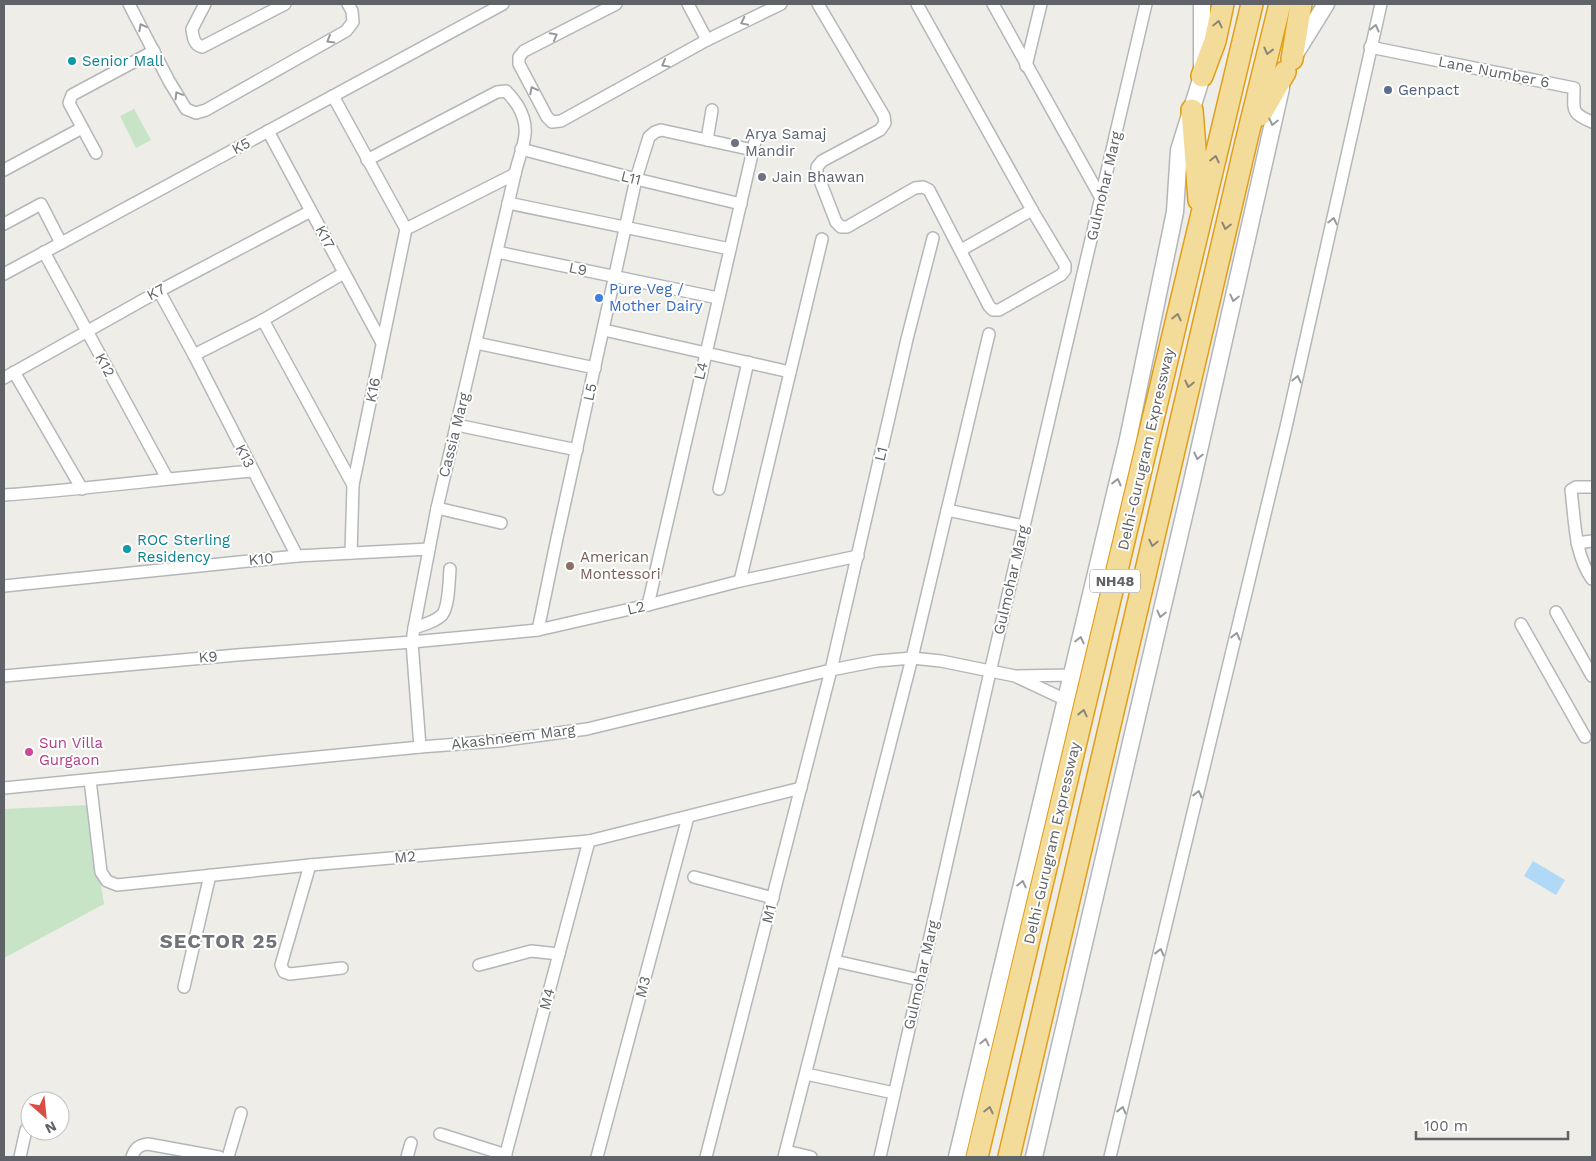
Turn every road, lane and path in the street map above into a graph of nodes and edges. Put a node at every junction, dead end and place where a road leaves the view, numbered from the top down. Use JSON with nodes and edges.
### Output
{"nodes":[{"id":1,"x":129,"y":4,"type":"edge"},
{"id":2,"x":205,"y":4,"type":"edge"},
{"id":3,"x":285,"y":4,"type":"edge"},
{"id":4,"x":348,"y":4,"type":"edge"},
{"id":5,"x":503,"y":4,"type":"edge"},
{"id":6,"x":616,"y":4,"type":"edge"},
{"id":7,"x":688,"y":4,"type":"edge"},
{"id":8,"x":781,"y":4,"type":"edge"},
{"id":9,"x":818,"y":4,"type":"edge"},
{"id":10,"x":917,"y":4,"type":"edge"},
{"id":11,"x":993,"y":4,"type":"edge"},
{"id":12,"x":1041,"y":4,"type":"edge"},
{"id":13,"x":1146,"y":4,"type":"edge"},
{"id":14,"x":1202,"y":4,"type":"edge"},
{"id":15,"x":1223,"y":4,"type":"edge"},
{"id":16,"x":1252,"y":4,"type":"edge"},
{"id":17,"x":1280,"y":4,"type":"edge"},
{"id":18,"x":1301,"y":4,"type":"edge"},
{"id":19,"x":1326,"y":4,"type":"edge"},
{"id":20,"x":1381,"y":4,"type":"edge"},
{"id":21,"x":707,"y":40,"type":"junction"},
{"id":22,"x":1370,"y":47,"type":"junction"},
{"id":23,"x":154,"y":51,"type":"junction"},
{"id":24,"x":1288,"y":65,"type":"junction"},
{"id":25,"x":1026,"y":66,"type":"junction"},
{"id":26,"x":1202,"y":76,"type":"junction"},
{"id":27,"x":333,"y":96,"type":"junction"},
{"id":28,"x":712,"y":110,"type":"dead end"},
{"id":29,"x":1192,"y":110,"type":"junction"},
{"id":30,"x":1592,"y":122,"type":"edge"},
{"id":31,"x":82,"y":128,"type":"junction"},
{"id":32,"x":268,"y":131,"type":"junction"},
{"id":33,"x":756,"y":137,"type":"dead end"},
{"id":34,"x":1247,"y":138,"type":"junction"},
{"id":35,"x":707,"y":140,"type":"junction"},
{"id":36,"x":521,"y":149,"type":"junction"},
{"id":37,"x":753,"y":150,"type":"junction"},
{"id":38,"x":96,"y":153,"type":"dead end"},
{"id":39,"x":367,"y":160,"type":"junction"},
{"id":40,"x":4,"y":170,"type":"edge"},
{"id":41,"x":514,"y":174,"type":"junction"},
{"id":42,"x":636,"y":179,"type":"junction"},
{"id":43,"x":1101,"y":198,"type":"junction"},
{"id":44,"x":508,"y":203,"type":"junction"},
{"id":45,"x":741,"y":204,"type":"junction"},
{"id":46,"x":1032,"y":210,"type":"junction"},
{"id":47,"x":311,"y":211,"type":"junction"},
{"id":48,"x":1201,"y":218,"type":"junction"},
{"id":49,"x":4,"y":224,"type":"edge"},
{"id":50,"x":626,"y":227,"type":"junction"},
{"id":51,"x":406,"y":229,"type":"junction"},
{"id":52,"x":933,"y":238,"type":"dead end"},
{"id":53,"x":822,"y":239,"type":"dead end"},
{"id":54,"x":61,"y":243,"type":"junction"},
{"id":55,"x":730,"y":249,"type":"junction"},
{"id":56,"x":961,"y":250,"type":"junction"},
{"id":57,"x":44,"y":252,"type":"junction"},
{"id":58,"x":497,"y":252,"type":"junction"},
{"id":59,"x":9,"y":271,"type":"edge"},
{"id":60,"x":344,"y":273,"type":"junction"},
{"id":61,"x":615,"y":277,"type":"junction"},
{"id":62,"x":159,"y":291,"type":"junction"},
{"id":63,"x":718,"y":298,"type":"junction"},
{"id":64,"x":263,"y":320,"type":"junction"},
{"id":65,"x":86,"y":330,"type":"junction"},
{"id":66,"x":604,"y":330,"type":"junction"},
{"id":67,"x":989,"y":334,"type":"dead end"},
{"id":68,"x":382,"y":343,"type":"junction"},
{"id":69,"x":476,"y":344,"type":"junction"},
{"id":70,"x":706,"y":352,"type":"junction"},
{"id":71,"x":194,"y":356,"type":"junction"},
{"id":72,"x":748,"y":362,"type":"junction"},
{"id":73,"x":595,"y":368,"type":"junction"},
{"id":74,"x":14,"y":372,"type":"junction"},
{"id":75,"x":790,"y":372,"type":"junction"},
{"id":76,"x":4,"y":378,"type":"edge"},
{"id":77,"x":458,"y":425,"type":"junction"},
{"id":78,"x":577,"y":450,"type":"junction"},
{"id":79,"x":253,"y":471,"type":"junction"},
{"id":80,"x":167,"y":478,"type":"junction"},
{"id":81,"x":354,"y":485,"type":"junction"},
{"id":82,"x":1592,"y":487,"type":"edge"},
{"id":83,"x":720,"y":488,"type":"dead end"},
{"id":84,"x":82,"y":489,"type":"junction"},
{"id":85,"x":4,"y":496,"type":"edge"},
{"id":86,"x":437,"y":508,"type":"junction"},
{"id":87,"x":947,"y":510,"type":"junction"},
{"id":88,"x":501,"y":523,"type":"dead end"},
{"id":89,"x":1024,"y":526,"type":"junction"},
{"id":90,"x":1592,"y":541,"type":"edge"},
{"id":91,"x":1577,"y":543,"type":"junction"},
{"id":92,"x":429,"y":549,"type":"junction"},
{"id":93,"x":350,"y":553,"type":"junction"},
{"id":94,"x":297,"y":556,"type":"junction"},
{"id":95,"x":858,"y":556,"type":"junction"},
{"id":96,"x":450,"y":569,"type":"dead end"},
{"id":97,"x":1592,"y":579,"type":"edge"},
{"id":98,"x":740,"y":581,"type":"junction"},
{"id":99,"x":4,"y":586,"type":"edge"},
{"id":100,"x":648,"y":605,"type":"junction"},
{"id":101,"x":1556,"y":612,"type":"dead end"},
{"id":102,"x":1521,"y":624,"type":"dead end"},
{"id":103,"x":414,"y":628,"type":"junction"},
{"id":104,"x":538,"y":630,"type":"junction"},
{"id":105,"x":412,"y":642,"type":"junction"},
{"id":106,"x":912,"y":658,"type":"junction"},
{"id":107,"x":831,"y":670,"type":"junction"},
{"id":108,"x":990,"y":672,"type":"junction"},
{"id":109,"x":1072,"y":675,"type":"junction"},
{"id":110,"x":4,"y":676,"type":"edge"},
{"id":111,"x":1015,"y":676,"type":"junction"},
{"id":112,"x":1592,"y":676,"type":"edge"},
{"id":113,"x":1066,"y":700,"type":"junction"},
{"id":114,"x":1585,"y":737,"type":"dead end"},
{"id":115,"x":420,"y":747,"type":"junction"},
{"id":116,"x":90,"y":780,"type":"junction"},
{"id":117,"x":4,"y":788,"type":"edge"},
{"id":118,"x":801,"y":788,"type":"junction"},
{"id":119,"x":688,"y":817,"type":"junction"},
{"id":120,"x":588,"y":841,"type":"junction"},
{"id":121,"x":310,"y":865,"type":"junction"},
{"id":122,"x":210,"y":876,"type":"junction"},
{"id":123,"x":694,"y":876,"type":"dead end"},
{"id":124,"x":773,"y":898,"type":"junction"},
{"id":125,"x":559,"y":954,"type":"junction"},
{"id":126,"x":835,"y":961,"type":"junction"},
{"id":127,"x":479,"y":965,"type":"dead end"},
{"id":128,"x":342,"y":968,"type":"dead end"},
{"id":129,"x":920,"y":980,"type":"junction"},
{"id":130,"x":184,"y":987,"type":"dead end"},
{"id":131,"x":806,"y":1074,"type":"junction"},
{"id":132,"x":894,"y":1093,"type":"junction"},
{"id":133,"x":241,"y":1113,"type":"dead end"},
{"id":134,"x":440,"y":1134,"type":"dead end"},
{"id":135,"x":24,"y":1141,"type":"edge"},
{"id":136,"x":411,"y":1143,"type":"dead end"},
{"id":137,"x":785,"y":1154,"type":"edge"},
{"id":138,"x":506,"y":1156,"type":"edge"},
{"id":139,"x":20,"y":1157,"type":"edge"},
{"id":140,"x":132,"y":1157,"type":"edge"},
{"id":141,"x":219,"y":1157,"type":"edge"},
{"id":142,"x":228,"y":1157,"type":"edge"},
{"id":143,"x":407,"y":1157,"type":"edge"},
{"id":144,"x":597,"y":1157,"type":"edge"},
{"id":145,"x":706,"y":1157,"type":"edge"},
{"id":146,"x":811,"y":1157,"type":"edge"},
{"id":147,"x":880,"y":1157,"type":"edge"},
{"id":148,"x":958,"y":1157,"type":"edge"},
{"id":149,"x":977,"y":1157,"type":"edge"},
{"id":150,"x":1009,"y":1157,"type":"edge"},
{"id":151,"x":1034,"y":1157,"type":"edge"},
{"id":152,"x":1110,"y":1157,"type":"edge"}],
"edges":[{"from":23,"to":1,"type":"street","one_way":true},
{"from":2,"to":3,"type":"street"},
{"from":4,"to":23,"type":"street","one_way":true},
{"from":5,"to":27,"type":"street","name":"K5"},
{"from":21,"to":6,"type":"street","one_way":true},
{"from":7,"to":21,"type":"street"},
{"from":8,"to":21,"type":"street","one_way":true},
{"from":9,"to":56,"type":"street"},
{"from":10,"to":46,"type":"street"},
{"from":11,"to":25,"type":"street"},
{"from":12,"to":25,"type":"street"},
{"from":13,"to":43,"type":"street","name":"Gulmohar Marg"},
{"from":14,"to":26,"type":"main road"},
{"from":26,"to":15,"type":"highway","one_way":true},
{"from":48,"to":16,"type":"highway","name":"Delhi-Gurugram Expressway","number":"NH48","one_way":true},
{"from":17,"to":34,"type":"highway","name":"Delhi-Gurugram Expressway","number":"NH48","one_way":true},
{"from":18,"to":24,"type":"highway"},
{"from":19,"to":24,"type":"main road"},
{"from":22,"to":20,"type":"street","one_way":true},
{"from":22,"to":30,"type":"street","name":"Lane Number 6"},
{"from":152,"to":22,"type":"street","one_way":true},
{"from":23,"to":31,"type":"street"},
{"from":24,"to":34,"type":"highway"},
{"from":24,"to":151,"type":"main road","one_way":true},
{"from":25,"to":43,"type":"street"},
{"from":26,"to":29,"type":"main road"},
{"from":27,"to":32,"type":"street","name":"K5"},
{"from":27,"to":39,"type":"street"},
{"from":28,"to":35,"type":"street"},
{"from":29,"to":48,"type":"highway"},
{"from":109,"to":29,"type":"main road","one_way":true},
{"from":31,"to":38,"type":"street"},
{"from":31,"to":40,"type":"street"},
{"from":32,"to":47,"type":"street","name":"K17"},
{"from":32,"to":54,"type":"street","name":"K5"},
{"from":33,"to":37,"type":"street","name":"L4"},
{"from":34,"to":150,"type":"highway","name":"Delhi-Gurugram Expressway","number":"NH48","one_way":true},
{"from":35,"to":37,"type":"street","name":"L5"},
{"from":35,"to":42,"type":"street","name":"L5"},
{"from":36,"to":39,"type":"street","name":"Cassia Marg"},
{"from":36,"to":41,"type":"street","name":"Cassia Marg"},
{"from":36,"to":42,"type":"street","name":"L11"},
{"from":37,"to":45,"type":"street","name":"L4"},
{"from":39,"to":51,"type":"street"},
{"from":41,"to":44,"type":"street","name":"Cassia Marg"},
{"from":41,"to":51,"type":"street"},
{"from":42,"to":45,"type":"street","name":"L11"},
{"from":42,"to":50,"type":"street","name":"L5"},
{"from":43,"to":89,"type":"street","name":"Gulmohar Marg"},
{"from":44,"to":50,"type":"street"},
{"from":44,"to":58,"type":"street","name":"Cassia Marg"},
{"from":45,"to":55,"type":"street","name":"L4"},
{"from":46,"to":56,"type":"street"},
{"from":46,"to":56,"type":"street"},
{"from":47,"to":60,"type":"street","name":"K17"},
{"from":47,"to":62,"type":"street","name":"K7"},
{"from":149,"to":48,"type":"highway","name":"Delhi-Gurugram Expressway","number":"NH48","one_way":true},
{"from":49,"to":54,"type":"street"},
{"from":50,"to":55,"type":"street"},
{"from":50,"to":61,"type":"street","name":"L5"},
{"from":51,"to":68,"type":"street","name":"K16"},
{"from":52,"to":95,"type":"street","name":"L1"},
{"from":53,"to":75,"type":"street"},
{"from":54,"to":57,"type":"street","name":"K5"},
{"from":55,"to":63,"type":"street","name":"L4"},
{"from":57,"to":59,"type":"street","name":"K5"},
{"from":57,"to":65,"type":"street","name":"K12"},
{"from":58,"to":61,"type":"street","name":"L9"},
{"from":58,"to":69,"type":"street","name":"Cassia Marg"},
{"from":60,"to":64,"type":"street"},
{"from":60,"to":68,"type":"street","name":"K17"},
{"from":61,"to":63,"type":"street","name":"L9"},
{"from":61,"to":66,"type":"street","name":"L5"},
{"from":62,"to":65,"type":"street","name":"K7"},
{"from":62,"to":71,"type":"street","name":"K13"},
{"from":63,"to":70,"type":"street","name":"L4"},
{"from":64,"to":71,"type":"street"},
{"from":64,"to":81,"type":"street"},
{"from":65,"to":74,"type":"street","name":"K7"},
{"from":65,"to":80,"type":"street","name":"K12"},
{"from":66,"to":70,"type":"street"},
{"from":66,"to":73,"type":"street","name":"L5"},
{"from":67,"to":87,"type":"street"},
{"from":68,"to":81,"type":"street","name":"K16"},
{"from":69,"to":73,"type":"street"},
{"from":69,"to":77,"type":"street","name":"Cassia Marg"},
{"from":70,"to":72,"type":"street"},
{"from":70,"to":100,"type":"street","name":"L4"},
{"from":71,"to":79,"type":"street","name":"K13"},
{"from":72,"to":75,"type":"street"},
{"from":72,"to":83,"type":"street"},
{"from":73,"to":78,"type":"street","name":"L5"},
{"from":74,"to":76,"type":"street","name":"K7"},
{"from":74,"to":84,"type":"street"},
{"from":75,"to":98,"type":"street"},
{"from":77,"to":78,"type":"street"},
{"from":77,"to":86,"type":"street","name":"Cassia Marg"},
{"from":78,"to":104,"type":"street","name":"L5"},
{"from":79,"to":80,"type":"street"},
{"from":79,"to":94,"type":"street","name":"K13"},
{"from":80,"to":84,"type":"street"},
{"from":81,"to":93,"type":"street","name":"K16"},
{"from":82,"to":91,"type":"street"},
{"from":84,"to":85,"type":"street"},
{"from":86,"to":88,"type":"street"},
{"from":86,"to":92,"type":"street","name":"Cassia Marg"},
{"from":87,"to":89,"type":"street"},
{"from":87,"to":106,"type":"street"},
{"from":89,"to":108,"type":"street","name":"Gulmohar Marg"},
{"from":90,"to":91,"type":"street"},
{"from":91,"to":97,"type":"street"},
{"from":92,"to":93,"type":"street","name":"K10"},
{"from":92,"to":103,"type":"street","name":"Cassia Marg"},
{"from":93,"to":94,"type":"street","name":"K10"},
{"from":94,"to":99,"type":"street","name":"K10"},
{"from":95,"to":98,"type":"street","name":"L2"},
{"from":95,"to":107,"type":"street","name":"L1"},
{"from":96,"to":103,"type":"street"},
{"from":98,"to":100,"type":"street","name":"L2"},
{"from":100,"to":104,"type":"street","name":"L2"},
{"from":101,"to":112,"type":"street"},
{"from":102,"to":114,"type":"street"},
{"from":103,"to":105,"type":"street","name":"Cassia Marg"},
{"from":104,"to":105,"type":"street","name":"L2"},
{"from":105,"to":110,"type":"street","name":"K9"},
{"from":105,"to":115,"type":"street","name":"Cassia Marg"},
{"from":106,"to":107,"type":"street","name":"Akashneem Marg"},
{"from":106,"to":108,"type":"street","name":"Akashneem Marg"},
{"from":106,"to":126,"type":"street"},
{"from":107,"to":115,"type":"street","name":"Akashneem Marg"},
{"from":107,"to":118,"type":"street","name":"M1"},
{"from":108,"to":111,"type":"street","name":"Akashneem Marg"},
{"from":108,"to":129,"type":"street","name":"Gulmohar Marg"},
{"from":109,"to":111,"type":"street","name":"Akashneem Marg"},
{"from":109,"to":113,"type":"main road"},
{"from":111,"to":113,"type":"street","name":"Akashneem Marg"},
{"from":148,"to":113,"type":"main road","one_way":true},
{"from":115,"to":116,"type":"street","name":"Akashneem Marg"},
{"from":116,"to":117,"type":"street","name":"Akashneem Marg"},
{"from":116,"to":122,"type":"street","name":"M2"},
{"from":118,"to":119,"type":"street","name":"M2"},
{"from":118,"to":124,"type":"street","name":"M1"},
{"from":119,"to":120,"type":"street","name":"M2"},
{"from":119,"to":144,"type":"street","name":"M3"},
{"from":120,"to":121,"type":"street","name":"M2"},
{"from":120,"to":125,"type":"street","name":"M4"},
{"from":121,"to":122,"type":"street","name":"M2"},
{"from":121,"to":128,"type":"street"},
{"from":122,"to":130,"type":"street"},
{"from":123,"to":124,"type":"street"},
{"from":124,"to":145,"type":"street","name":"M1"},
{"from":125,"to":127,"type":"street"},
{"from":125,"to":138,"type":"street","name":"M4"},
{"from":126,"to":129,"type":"street"},
{"from":126,"to":131,"type":"street"},
{"from":129,"to":132,"type":"street","name":"Gulmohar Marg"},
{"from":131,"to":132,"type":"street"},
{"from":131,"to":137,"type":"street"},
{"from":132,"to":147,"type":"street","name":"Gulmohar Marg"},
{"from":133,"to":142,"type":"street"},
{"from":134,"to":138,"type":"street"},
{"from":135,"to":139,"type":"street"},
{"from":136,"to":143,"type":"street"},
{"from":137,"to":146,"type":"street"},
{"from":140,"to":141,"type":"street"}]}
